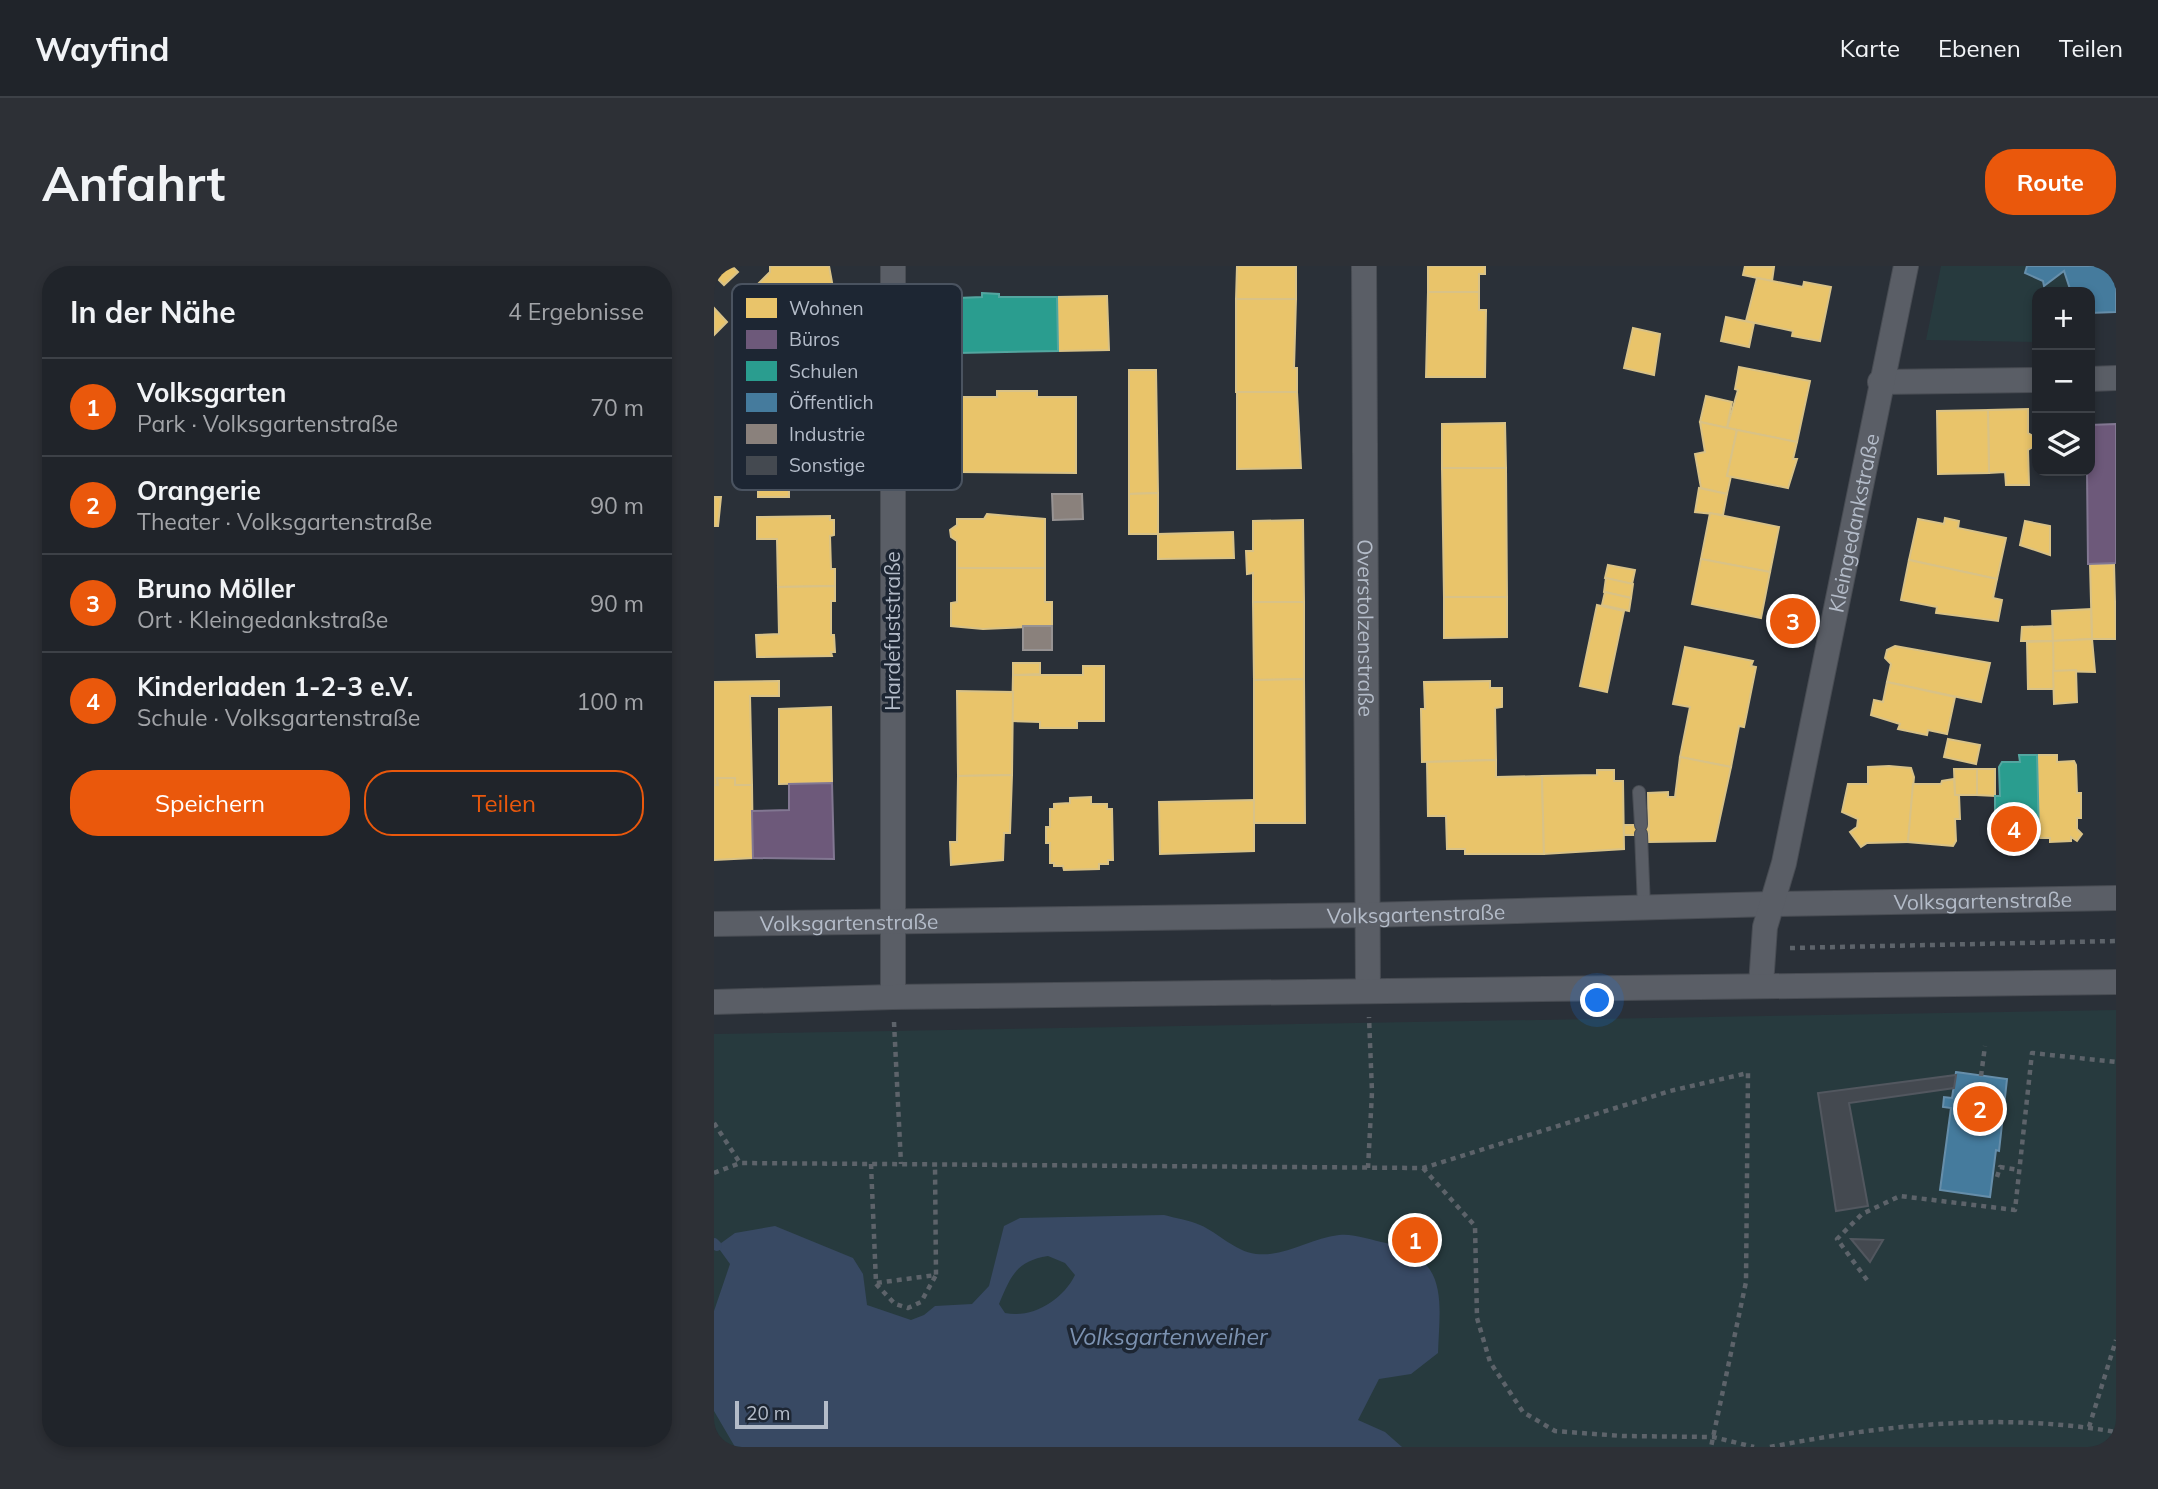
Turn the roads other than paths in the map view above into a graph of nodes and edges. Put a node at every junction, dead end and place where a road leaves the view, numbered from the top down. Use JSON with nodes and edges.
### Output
{"nodes":[{"id":1,"x":893,"y":266,"type":"edge"},
{"id":2,"x":1364,"y":266,"type":"edge"},
{"id":3,"x":1906,"y":266,"type":"edge"},
{"id":4,"x":893,"y":284,"type":"edge"},
{"id":5,"x":2116,"y":378,"type":"edge"},
{"id":6,"x":2095,"y":379,"type":"edge"},
{"id":7,"x":2032,"y":380,"type":"edge"},
{"id":8,"x":1880,"y":382,"type":"junction"},
{"id":9,"x":893,"y":490,"type":"edge"},
{"id":10,"x":1639,"y":792,"type":"dead end"},
{"id":11,"x":2116,"y":898,"type":"edge"},
{"id":12,"x":1772,"y":904,"type":"junction"},
{"id":13,"x":1644,"y":907,"type":"junction"},
{"id":14,"x":1369,"y":915,"type":"junction"},
{"id":15,"x":892,"y":920,"type":"junction"},
{"id":16,"x":714,"y":924,"type":"edge"},
{"id":17,"x":2116,"y":982,"type":"edge"},
{"id":18,"x":1761,"y":985,"type":"junction"},
{"id":19,"x":1368,"y":991,"type":"junction"},
{"id":20,"x":893,"y":997,"type":"junction"},
{"id":21,"x":714,"y":1003,"type":"edge"}],
"edges":[{"from":1,"to":4,"type":"street","name":"Hardefuststraße"},
{"from":2,"to":14,"type":"street","name":"Overstolzenstraße"},
{"from":3,"to":8,"type":"street","name":"Kleingedankstraße"},
{"from":5,"to":6,"type":"street"},
{"from":7,"to":8,"type":"street"},
{"from":8,"to":12,"type":"street","name":"Kleingedankstraße"},
{"from":9,"to":15,"type":"street","name":"Hardefuststraße"},
{"from":10,"to":13,"type":"lane"},
{"from":11,"to":12,"type":"street","name":"Volksgartenstraße"},
{"from":12,"to":13,"type":"street","name":"Volksgartenstraße"},
{"from":12,"to":18,"type":"street","name":"Kleingedankstraße"},
{"from":13,"to":14,"type":"street","name":"Volksgartenstraße"},
{"from":14,"to":15,"type":"street","name":"Volksgartenstraße"},
{"from":14,"to":19,"type":"street","name":"Overstolzenstraße"},
{"from":15,"to":16,"type":"street","name":"Volksgartenstraße"},
{"from":15,"to":20,"type":"street","name":"Hardefuststraße"},
{"from":17,"to":18,"type":"street"},
{"from":18,"to":19,"type":"street"},
{"from":19,"to":20,"type":"street"},
{"from":20,"to":21,"type":"street"}]}
